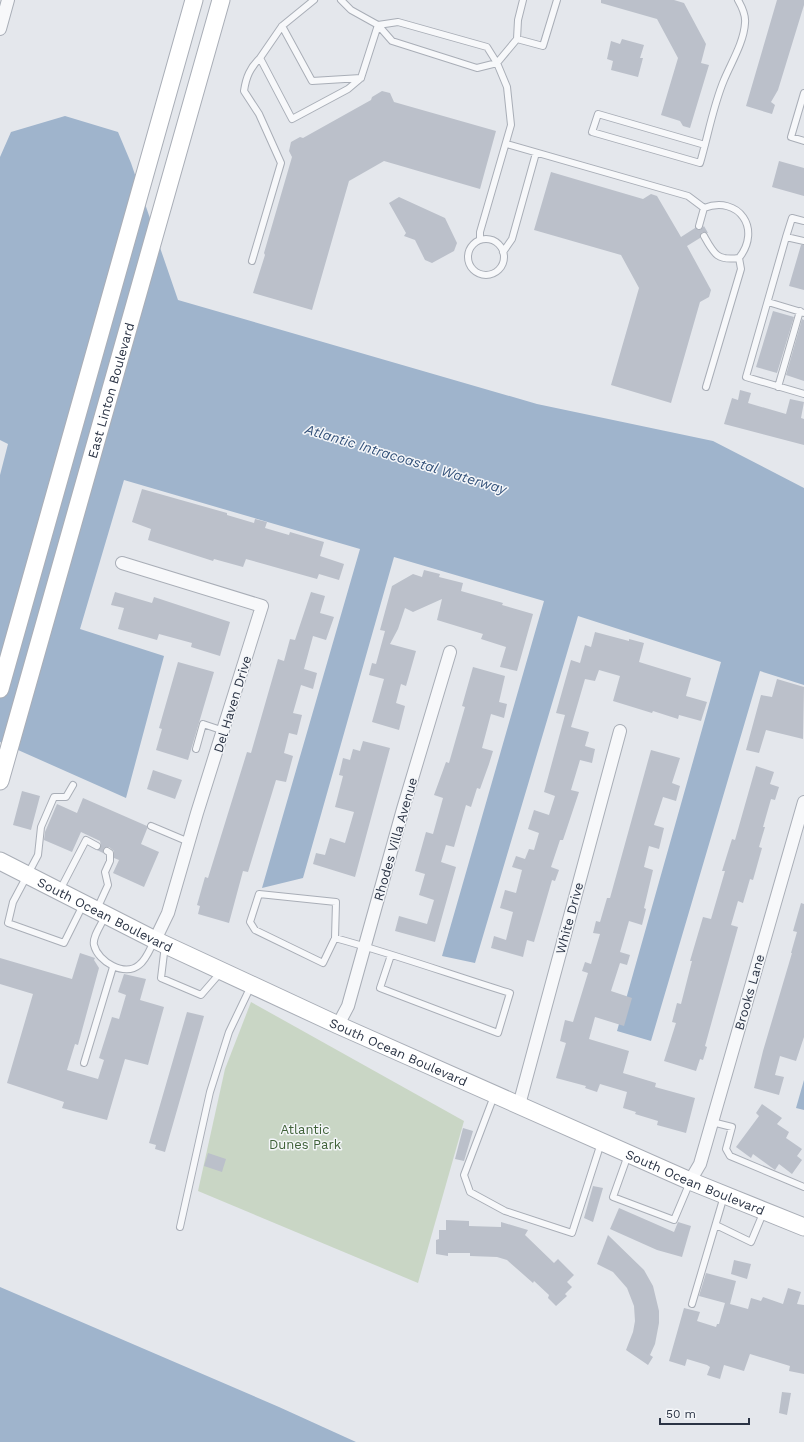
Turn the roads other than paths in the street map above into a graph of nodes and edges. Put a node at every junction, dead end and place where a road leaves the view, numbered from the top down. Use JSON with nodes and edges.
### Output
{"nodes":[{"id":1,"x":8,"y":0,"type":"edge"},
{"id":2,"x":194,"y":0,"type":"edge"},
{"id":3,"x":221,"y":0,"type":"edge"},
{"id":4,"x":314,"y":0,"type":"edge"},
{"id":5,"x":341,"y":0,"type":"edge"},
{"id":6,"x":523,"y":0,"type":"edge"},
{"id":7,"x":557,"y":0,"type":"edge"},
{"id":8,"x":738,"y":0,"type":"edge"},
{"id":9,"x":378,"y":25,"type":"junction"},
{"id":10,"x":282,"y":26,"type":"junction"},
{"id":11,"x":0,"y":29,"type":"edge"},
{"id":12,"x":517,"y":39,"type":"junction"},
{"id":13,"x":260,"y":58,"type":"junction"},
{"id":14,"x":497,"y":63,"type":"junction"},
{"id":15,"x":361,"y":78,"type":"junction"},
{"id":16,"x":804,"y":92,"type":"edge"},
{"id":17,"x":804,"y":141,"type":"edge"},
{"id":18,"x":507,"y":144,"type":"junction"},
{"id":19,"x":705,"y":145,"type":"junction"},
{"id":20,"x":536,"y":153,"type":"junction"},
{"id":21,"x":704,"y":208,"type":"junction"},
{"id":22,"x":804,"y":221,"type":"edge"},
{"id":23,"x":699,"y":226,"type":"dead end"},
{"id":24,"x":704,"y":236,"type":"dead end"},
{"id":25,"x":786,"y":237,"type":"junction"},
{"id":26,"x":480,"y":240,"type":"junction"},
{"id":27,"x":804,"y":241,"type":"edge"},
{"id":28,"x":503,"y":252,"type":"junction"},
{"id":29,"x":739,"y":258,"type":"junction"},
{"id":30,"x":252,"y":261,"type":"dead end"},
{"id":31,"x":768,"y":302,"type":"junction"},
{"id":32,"x":802,"y":312,"type":"edge"},
{"id":33,"x":706,"y":387,"type":"dead end"},
{"id":34,"x":778,"y":387,"type":"junction"},
{"id":35,"x":804,"y":394,"type":"edge"},
{"id":36,"x":122,"y":564,"type":"dead end"},
{"id":37,"x":450,"y":652,"type":"dead end"},
{"id":38,"x":0,"y":689,"type":"edge"},
{"id":39,"x":224,"y":731,"type":"junction"},
{"id":40,"x":620,"y":731,"type":"dead end"},
{"id":41,"x":196,"y":749,"type":"dead end"},
{"id":42,"x":0,"y":781,"type":"edge"},
{"id":43,"x":73,"y":785,"type":"dead end"},
{"id":44,"x":804,"y":802,"type":"edge"},
{"id":45,"x":151,"y":826,"type":"dead end"},
{"id":46,"x":189,"y":842,"type":"junction"},
{"id":47,"x":97,"y":846,"type":"dead end"},
{"id":48,"x":107,"y":851,"type":"dead end"},
{"id":49,"x":0,"y":861,"type":"edge"},
{"id":50,"x":26,"y":874,"type":"junction"},
{"id":51,"x":59,"y":891,"type":"junction"},
{"id":52,"x":96,"y":910,"type":"junction"},
{"id":53,"x":335,"y":938,"type":"junction"},
{"id":54,"x":160,"y":942,"type":"junction"},
{"id":55,"x":365,"y":946,"type":"junction"},
{"id":56,"x":391,"y":955,"type":"junction"},
{"id":57,"x":113,"y":967,"type":"junction"},
{"id":58,"x":222,"y":971,"type":"junction"},
{"id":59,"x":252,"y":984,"type":"junction"},
{"id":60,"x":338,"y":1024,"type":"junction"},
{"id":61,"x":84,"y":1063,"type":"dead end"},
{"id":62,"x":494,"y":1094,"type":"junction"},
{"id":63,"x":519,"y":1105,"type":"junction"},
{"id":64,"x":712,"y":1122,"type":"junction"},
{"id":65,"x":601,"y":1142,"type":"junction"},
{"id":66,"x":628,"y":1154,"type":"junction"},
{"id":67,"x":690,"y":1181,"type":"junction"},
{"id":68,"x":804,"y":1187,"type":"edge"},
{"id":69,"x":724,"y":1195,"type":"junction"},
{"id":70,"x":764,"y":1211,"type":"junction"},
{"id":71,"x":716,"y":1225,"type":"junction"},
{"id":72,"x":180,"y":1227,"type":"dead end"},
{"id":73,"x":804,"y":1227,"type":"edge"},
{"id":74,"x":692,"y":1304,"type":"dead end"}],
"edges":[{"from":1,"to":11,"type":"street"},
{"from":2,"to":38,"type":"main road","name":"East Linton Boulevard"},
{"from":3,"to":42,"type":"main road","name":"East Linton Boulevard"},
{"from":4,"to":10,"type":"lane"},
{"from":5,"to":9,"type":"lane"},
{"from":6,"to":12,"type":"lane"},
{"from":7,"to":12,"type":"lane"},
{"from":8,"to":19,"type":"lane"},
{"from":9,"to":14,"type":"lane"},
{"from":9,"to":14,"type":"lane"},
{"from":9,"to":15,"type":"lane"},
{"from":10,"to":13,"type":"lane"},
{"from":10,"to":15,"type":"lane"},
{"from":12,"to":14,"type":"lane"},
{"from":13,"to":15,"type":"lane"},
{"from":13,"to":30,"type":"lane"},
{"from":14,"to":18,"type":"lane"},
{"from":16,"to":17,"type":"lane"},
{"from":18,"to":20,"type":"lane"},
{"from":18,"to":26,"type":"lane"},
{"from":19,"to":19,"type":"lane"},
{"from":20,"to":21,"type":"lane"},
{"from":20,"to":28,"type":"lane"},
{"from":21,"to":23,"type":"lane"},
{"from":21,"to":29,"type":"lane"},
{"from":22,"to":25,"type":"lane"},
{"from":24,"to":29,"type":"lane"},
{"from":25,"to":27,"type":"lane"},
{"from":25,"to":31,"type":"lane"},
{"from":26,"to":28,"type":"lane"},
{"from":26,"to":28,"type":"lane"},
{"from":29,"to":33,"type":"lane"},
{"from":31,"to":32,"type":"lane"},
{"from":31,"to":34,"type":"lane"},
{"from":32,"to":34,"type":"lane"},
{"from":34,"to":35,"type":"lane"},
{"from":36,"to":39,"type":"street","name":"Del Haven Drive"},
{"from":37,"to":55,"type":"street","name":"Rhodes Villa Avenue"},
{"from":39,"to":41,"type":"lane"},
{"from":39,"to":46,"type":"street","name":"Del Haven Drive"},
{"from":40,"to":63,"type":"street","name":"White Drive"},
{"from":43,"to":50,"type":"lane"},
{"from":44,"to":64,"type":"street","name":"Brooks Lane"},
{"from":45,"to":46,"type":"lane"},
{"from":46,"to":54,"type":"street","name":"Del Haven Drive"},
{"from":47,"to":51,"type":"lane"},
{"from":48,"to":52,"type":"lane"},
{"from":49,"to":50,"type":"main road","name":"South Ocean Boulevard"},
{"from":50,"to":51,"type":"main road","name":"South Ocean Boulevard"},
{"from":50,"to":52,"type":"lane"},
{"from":51,"to":52,"type":"main road","name":"South Ocean Boulevard"},
{"from":52,"to":54,"type":"main road","name":"South Ocean Boulevard"},
{"from":52,"to":57,"type":"lane"},
{"from":53,"to":53,"type":"lane"},
{"from":53,"to":55,"type":"lane"},
{"from":54,"to":57,"type":"lane"},
{"from":54,"to":58,"type":"main road","name":"South Ocean Boulevard"},
{"from":54,"to":58,"type":"lane"},
{"from":55,"to":56,"type":"lane"},
{"from":55,"to":60,"type":"street","name":"Rhodes Villa Avenue"},
{"from":56,"to":56,"type":"lane"},
{"from":57,"to":61,"type":"lane"},
{"from":58,"to":59,"type":"main road","name":"South Ocean Boulevard"},
{"from":59,"to":60,"type":"main road","name":"South Ocean Boulevard"},
{"from":59,"to":72,"type":"lane"},
{"from":60,"to":62,"type":"main road","name":"South Ocean Boulevard"},
{"from":62,"to":63,"type":"main road","name":"South Ocean Boulevard"},
{"from":62,"to":65,"type":"lane"},
{"from":63,"to":65,"type":"main road","name":"South Ocean Boulevard"},
{"from":64,"to":67,"type":"street","name":"Brooks Lane"},
{"from":64,"to":68,"type":"lane"},
{"from":65,"to":66,"type":"main road","name":"South Ocean Boulevard"},
{"from":66,"to":67,"type":"main road","name":"South Ocean Boulevard"},
{"from":66,"to":67,"type":"lane"},
{"from":67,"to":69,"type":"main road","name":"South Ocean Boulevard"},
{"from":69,"to":70,"type":"main road","name":"South Ocean Boulevard"},
{"from":69,"to":71,"type":"lane"},
{"from":70,"to":71,"type":"lane"},
{"from":70,"to":73,"type":"main road","name":"South Ocean Boulevard"},
{"from":71,"to":74,"type":"lane"}]}
